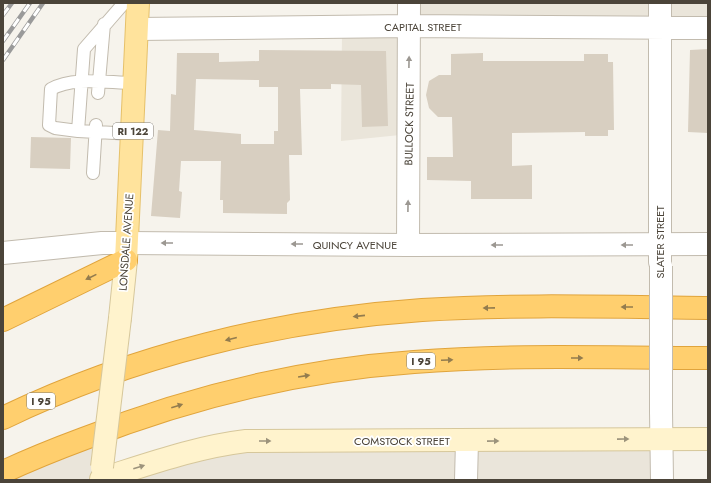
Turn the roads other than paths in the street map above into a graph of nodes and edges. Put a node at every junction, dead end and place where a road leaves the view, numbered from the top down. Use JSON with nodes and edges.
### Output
{"nodes":[{"id":1,"x":124,"y":3,"type":"edge"},
{"id":2,"x":138,"y":3,"type":"edge"},
{"id":3,"x":409,"y":3,"type":"edge"},
{"id":4,"x":660,"y":3,"type":"edge"},
{"id":5,"x":104,"y":24,"type":"junction"},
{"id":6,"x":410,"y":26,"type":"junction"},
{"id":7,"x":659,"y":28,"type":"junction"},
{"id":8,"x":708,"y":28,"type":"edge"},
{"id":9,"x":137,"y":29,"type":"junction"},
{"id":10,"x":81,"y":82,"type":"junction"},
{"id":11,"x":134,"y":83,"type":"junction"},
{"id":12,"x":99,"y":87,"type":"junction"},
{"id":13,"x":96,"y":128,"type":"junction"},
{"id":14,"x":78,"y":131,"type":"junction"},
{"id":15,"x":133,"y":134,"type":"junction"},
{"id":16,"x":93,"y":173,"type":"dead end"},
{"id":17,"x":708,"y":244,"type":"edge"},
{"id":18,"x":408,"y":245,"type":"junction"},
{"id":19,"x":127,"y":251,"type":"junction"},
{"id":20,"x":3,"y":254,"type":"edge"},
{"id":21,"x":660,"y":255,"type":"junction"},
{"id":22,"x":708,"y":308,"type":"edge"},
{"id":23,"x":3,"y":320,"type":"edge"},
{"id":24,"x":708,"y":358,"type":"edge"},
{"id":25,"x":3,"y":418,"type":"edge"},
{"id":26,"x":662,"y":439,"type":"junction"},
{"id":27,"x":708,"y":439,"type":"edge"},
{"id":28,"x":467,"y":441,"type":"junction"},
{"id":29,"x":3,"y":472,"type":"edge"},
{"id":30,"x":102,"y":476,"type":"edge"},
{"id":31,"x":466,"y":480,"type":"edge"},
{"id":32,"x":662,"y":480,"type":"edge"}],
"edges":[{"from":1,"to":5,"type":"lane"},
{"from":2,"to":9,"type":"main road","name":"LONSDALE AVENUE","number":"RI 122"},
{"from":3,"to":6,"type":"street","name":"BULLOCK STREET"},
{"from":4,"to":7,"type":"street","name":"SLATER STREET"},
{"from":5,"to":10,"type":"lane"},
{"from":5,"to":12,"type":"lane"},
{"from":6,"to":7,"type":"street","name":"CAPITAL STREET"},
{"from":6,"to":9,"type":"street","name":"CAPITAL STREET"},
{"from":18,"to":6,"type":"street","name":"BULLOCK STREET","one_way":true},
{"from":7,"to":8,"type":"street","name":"CAPITAL STREET"},
{"from":7,"to":21,"type":"street","name":"SLATER STREET"},
{"from":9,"to":11,"type":"main road","name":"LONSDALE AVENUE","number":"RI 122"},
{"from":10,"to":12,"type":"lane"},
{"from":10,"to":14,"type":"lane"},
{"from":10,"to":14,"type":"lane"},
{"from":11,"to":12,"type":"lane"},
{"from":11,"to":15,"type":"main road","name":"LONSDALE AVENUE","number":"RI 122"},
{"from":13,"to":14,"type":"lane"},
{"from":13,"to":15,"type":"lane"},
{"from":13,"to":16,"type":"lane"},
{"from":15,"to":19,"type":"main road","name":"LONSDALE AVENUE","number":"RI 122"},
{"from":17,"to":21,"type":"street","name":"QUINCY AVENUE"},
{"from":18,"to":19,"type":"street","name":"QUINCY AVENUE","one_way":true},
{"from":21,"to":18,"type":"street","name":"QUINCY AVENUE","one_way":true},
{"from":19,"to":20,"type":"street","name":"QUINCY AVENUE"},
{"from":19,"to":23,"type":"highway","one_way":true},
{"from":19,"to":30,"type":"main road","name":"LONSDALE AVENUE","number":"RI 122","bridge":true},
{"from":21,"to":26,"type":"street","name":"SLATER STREET","bridge":true},
{"from":22,"to":25,"type":"highway","number":"I 95","one_way":true},
{"from":29,"to":24,"type":"highway","number":"I 95","one_way":true},
{"from":26,"to":27,"type":"main road","name":"COMSTOCK STREET"},
{"from":28,"to":26,"type":"main road","name":"COMSTOCK STREET","one_way":true},
{"from":26,"to":32,"type":"street","name":"SLATER STREET"},
{"from":30,"to":28,"type":"main road","name":"COMSTOCK STREET","one_way":true},
{"from":28,"to":31,"type":"street"}]}
